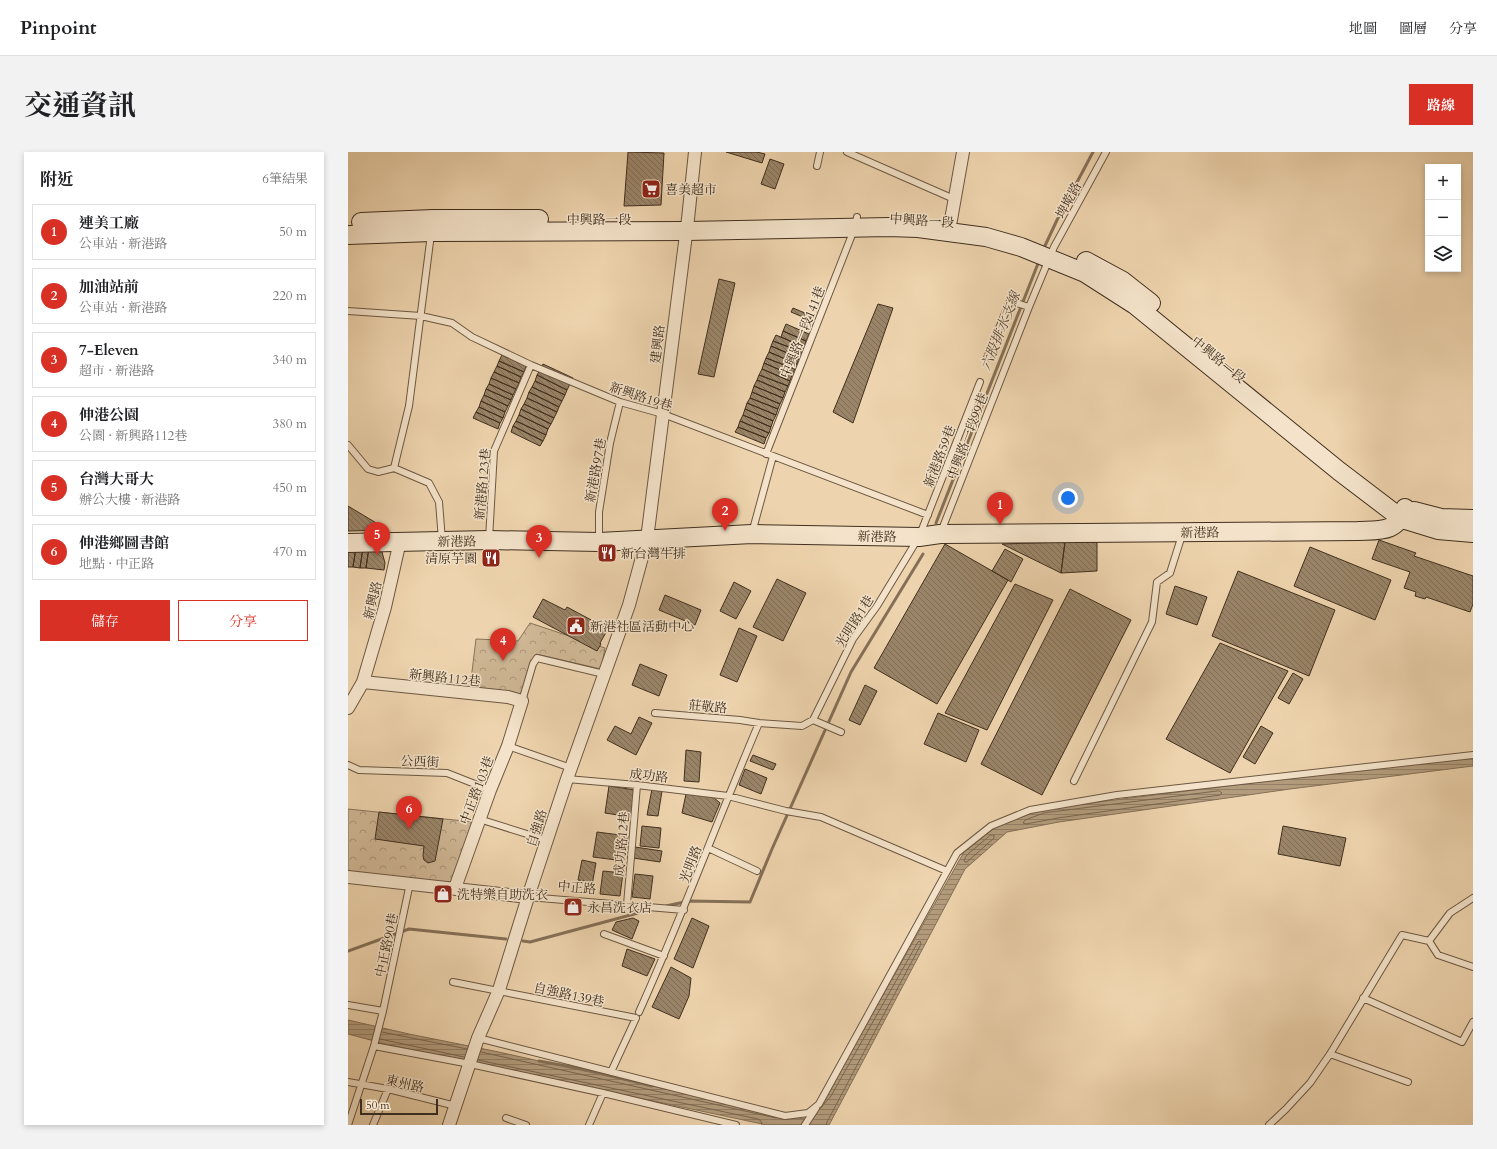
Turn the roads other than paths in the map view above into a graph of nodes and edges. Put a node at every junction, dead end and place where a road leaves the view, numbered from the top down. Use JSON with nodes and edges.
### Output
{"nodes":[{"id":1,"x":695,"y":152,"type":"edge"},
{"id":2,"x":820,"y":152,"type":"edge"},
{"id":3,"x":847,"y":152,"type":"edge"},
{"id":4,"x":963,"y":152,"type":"edge"},
{"id":5,"x":1106,"y":152,"type":"edge"},
{"id":6,"x":816,"y":166,"type":"dead end"},
{"id":7,"x":954,"y":199,"type":"junction"},
{"id":8,"x":856,"y":222,"type":"junction"},
{"id":9,"x":348,"y":223,"type":"edge"},
{"id":10,"x":432,"y":225,"type":"junction"},
{"id":11,"x":687,"y":225,"type":"junction"},
{"id":12,"x":950,"y":226,"type":"junction"},
{"id":13,"x":348,"y":235,"type":"edge"},
{"id":14,"x":1053,"y":253,"type":"junction"},
{"id":15,"x":1029,"y":307,"type":"junction"},
{"id":16,"x":348,"y":311,"type":"edge"},
{"id":17,"x":421,"y":316,"type":"junction"},
{"id":18,"x":987,"y":358,"type":"dead end"},
{"id":19,"x":531,"y":365,"type":"junction"},
{"id":20,"x":980,"y":382,"type":"dead end"},
{"id":21,"x":620,"y":402,"type":"junction"},
{"id":22,"x":663,"y":414,"type":"junction"},
{"id":23,"x":348,"y":445,"type":"edge"},
{"id":24,"x":766,"y":454,"type":"junction"},
{"id":25,"x":773,"y":456,"type":"junction"},
{"id":26,"x":394,"y":468,"type":"junction"},
{"id":27,"x":1403,"y":514,"type":"junction"},
{"id":28,"x":928,"y":515,"type":"junction"},
{"id":29,"x":1473,"y":519,"type":"edge"},
{"id":30,"x":1183,"y":533,"type":"junction"},
{"id":31,"x":1473,"y":533,"type":"edge"},
{"id":32,"x":752,"y":534,"type":"junction"},
{"id":33,"x":940,"y":534,"type":"junction"},
{"id":34,"x":918,"y":537,"type":"junction"},
{"id":35,"x":647,"y":539,"type":"junction"},
{"id":36,"x":489,"y":540,"type":"junction"},
{"id":37,"x":400,"y":541,"type":"junction"},
{"id":38,"x":442,"y":541,"type":"junction"},
{"id":39,"x":600,"y":542,"type":"junction"},
{"id":40,"x":348,"y":543,"type":"edge"},
{"id":41,"x":604,"y":674,"type":"junction"},
{"id":42,"x":363,"y":682,"type":"junction"},
{"id":43,"x":522,"y":701,"type":"junction"},
{"id":44,"x":348,"y":708,"type":"edge"},
{"id":45,"x":655,"y":713,"type":"dead end"},
{"id":46,"x":813,"y":720,"type":"junction"},
{"id":47,"x":759,"y":723,"type":"junction"},
{"id":48,"x":841,"y":732,"type":"dead end"},
{"id":49,"x":508,"y":746,"type":"junction"},
{"id":50,"x":1473,"y":755,"type":"edge"},
{"id":51,"x":348,"y":765,"type":"edge"},
{"id":52,"x":569,"y":773,"type":"junction"},
{"id":53,"x":1074,"y":781,"type":"dead end"},
{"id":54,"x":637,"y":785,"type":"junction"},
{"id":55,"x":490,"y":790,"type":"junction"},
{"id":56,"x":728,"y":796,"type":"junction"},
{"id":57,"x":479,"y":819,"type":"junction"},
{"id":58,"x":546,"y":840,"type":"junction"},
{"id":59,"x":708,"y":848,"type":"junction"},
{"id":60,"x":757,"y":870,"type":"dead end"},
{"id":61,"x":947,"y":871,"type":"junction"},
{"id":62,"x":348,"y":877,"type":"edge"},
{"id":63,"x":410,"y":883,"type":"junction"},
{"id":64,"x":455,"y":888,"type":"junction"},
{"id":65,"x":528,"y":896,"type":"junction"},
{"id":66,"x":1473,"y":898,"type":"edge"},
{"id":67,"x":627,"y":905,"type":"junction"},
{"id":68,"x":684,"y":908,"type":"junction"},
{"id":69,"x":604,"y":934,"type":"dead end"},
{"id":70,"x":1429,"y":941,"type":"junction"},
{"id":71,"x":664,"y":956,"type":"junction"},
{"id":72,"x":1473,"y":967,"type":"edge"},
{"id":73,"x":453,"y":982,"type":"dead end"},
{"id":74,"x":499,"y":990,"type":"junction"},
{"id":75,"x":1363,"y":998,"type":"junction"},
{"id":76,"x":348,"y":1005,"type":"edge"},
{"id":77,"x":383,"y":1011,"type":"junction"},
{"id":78,"x":637,"y":1015,"type":"junction"},
{"id":79,"x":1473,"y":1022,"type":"edge"},
{"id":80,"x":478,"y":1038,"type":"junction"},
{"id":81,"x":374,"y":1046,"type":"junction"},
{"id":82,"x":1330,"y":1054,"type":"junction"},
{"id":83,"x":470,"y":1064,"type":"junction"},
{"id":84,"x":611,"y":1072,"type":"junction"},
{"id":85,"x":348,"y":1082,"type":"edge"},
{"id":86,"x":1408,"y":1082,"type":"dead end"},
{"id":87,"x":361,"y":1084,"type":"junction"},
{"id":88,"x":388,"y":1089,"type":"junction"},
{"id":89,"x":603,"y":1093,"type":"junction"},
{"id":90,"x":820,"y":1104,"type":"junction"},
{"id":91,"x":456,"y":1106,"type":"junction"},
{"id":92,"x":506,"y":1118,"type":"dead end"},
{"id":93,"x":348,"y":1125,"type":"edge"},
{"id":94,"x":373,"y":1125,"type":"edge"},
{"id":95,"x":450,"y":1125,"type":"edge"},
{"id":96,"x":526,"y":1125,"type":"edge"},
{"id":97,"x":589,"y":1125,"type":"edge"},
{"id":98,"x":736,"y":1125,"type":"edge"},
{"id":99,"x":805,"y":1125,"type":"edge"},
{"id":100,"x":1269,"y":1125,"type":"edge"}],
"edges":[{"from":1,"to":11,"type":"street","name":"建興路"},
{"from":2,"to":6,"type":"lane"},
{"from":3,"to":7,"type":"lane"},
{"from":4,"to":7,"type":"street"},
{"from":5,"to":14,"type":"lane","name":"埤墘路"},
{"from":7,"to":12,"type":"street"},
{"from":8,"to":11,"type":"main road","name":"中興路一段"},
{"from":8,"to":12,"type":"main road","name":"中興路一段"},
{"from":8,"to":24,"type":"lane","name":"中興路一段141巷"},
{"from":9,"to":10,"type":"main road","name":"中興路一段"},
{"from":10,"to":11,"type":"main road","name":"中興路一段"},
{"from":10,"to":13,"type":"main road","name":"中興路一段"},
{"from":10,"to":17,"type":"lane"},
{"from":11,"to":22,"type":"street","name":"建興路"},
{"from":12,"to":14,"type":"main road","name":"中興路一段"},
{"from":14,"to":15,"type":"lane","name":"中興路一段99巷"},
{"from":14,"to":27,"type":"main road","name":"中興路一段"},
{"from":15,"to":18,"type":"lane"},
{"from":15,"to":33,"type":"lane","name":"中興路一段99巷"},
{"from":16,"to":17,"type":"lane","name":"新興路19巷"},
{"from":17,"to":19,"type":"lane","name":"新興路19巷"},
{"from":17,"to":26,"type":"lane"},
{"from":19,"to":21,"type":"lane","name":"新興路19巷"},
{"from":19,"to":36,"type":"lane","name":"新港路123巷"},
{"from":20,"to":28,"type":"lane","name":"新港路59巷"},
{"from":21,"to":22,"type":"lane","name":"新興路19巷"},
{"from":21,"to":39,"type":"lane","name":"新港路97巷"},
{"from":22,"to":24,"type":"lane","name":"新興路19巷"},
{"from":22,"to":35,"type":"street","name":"建興路"},
{"from":23,"to":26,"type":"lane"},
{"from":24,"to":25,"type":"lane","name":"新興路19巷"},
{"from":25,"to":28,"type":"lane","name":"新興路19巷"},
{"from":25,"to":32,"type":"lane"},
{"from":26,"to":38,"type":"lane"},
{"from":27,"to":29,"type":"main road"},
{"from":27,"to":30,"type":"main road","name":"新港路"},
{"from":27,"to":31,"type":"main road"},
{"from":28,"to":34,"type":"lane","name":"新港路59巷"},
{"from":30,"to":33,"type":"main road","name":"新港路"},
{"from":30,"to":53,"type":"lane"},
{"from":32,"to":34,"type":"main road","name":"新港路"},
{"from":32,"to":35,"type":"main road","name":"新港路"},
{"from":33,"to":34,"type":"main road","name":"新港路"},
{"from":34,"to":46,"type":"lane","name":"光明路1巷"},
{"from":35,"to":39,"type":"main road","name":"新港路"},
{"from":35,"to":41,"type":"street","name":"自強路"},
{"from":36,"to":38,"type":"main road","name":"新港路"},
{"from":36,"to":39,"type":"main road","name":"新港路"},
{"from":37,"to":38,"type":"main road","name":"新港路"},
{"from":37,"to":40,"type":"main road","name":"新港路"},
{"from":37,"to":42,"type":"street","name":"新興路"},
{"from":41,"to":43,"type":"lane"},
{"from":41,"to":52,"type":"street","name":"自強路"},
{"from":42,"to":43,"type":"street","name":"新興路112巷"},
{"from":42,"to":44,"type":"street","name":"新興路"},
{"from":43,"to":49,"type":"street","name":"中正路103巷"},
{"from":45,"to":47,"type":"lane","name":"莊敬路"},
{"from":46,"to":47,"type":"lane"},
{"from":46,"to":48,"type":"lane"},
{"from":47,"to":56,"type":"lane","name":"光明路"},
{"from":49,"to":52,"type":"lane","name":"成功路"},
{"from":49,"to":55,"type":"street","name":"中正路103巷"},
{"from":50,"to":61,"type":"lane"},
{"from":51,"to":55,"type":"lane","name":"公西街"},
{"from":52,"to":54,"type":"lane","name":"成功路"},
{"from":52,"to":58,"type":"street","name":"自強路"},
{"from":54,"to":56,"type":"lane","name":"成功路"},
{"from":54,"to":67,"type":"lane","name":"成功路12巷"},
{"from":55,"to":57,"type":"street","name":"中正路103巷"},
{"from":56,"to":59,"type":"lane","name":"光明路"},
{"from":56,"to":61,"type":"lane","name":"成功路"},
{"from":57,"to":58,"type":"lane"},
{"from":57,"to":64,"type":"street","name":"中正路103巷"},
{"from":58,"to":65,"type":"street","name":"自強路"},
{"from":59,"to":60,"type":"lane"},
{"from":59,"to":68,"type":"lane","name":"光明路"},
{"from":61,"to":90,"type":"lane"},
{"from":62,"to":63,"type":"street","name":"中正路"},
{"from":63,"to":64,"type":"street","name":"中正路"},
{"from":63,"to":77,"type":"lane","name":"中正路90巷"},
{"from":64,"to":65,"type":"street","name":"中正路"},
{"from":65,"to":67,"type":"lane","name":"中正路"},
{"from":65,"to":74,"type":"street","name":"自強路"},
{"from":66,"to":70,"type":"lane"},
{"from":67,"to":68,"type":"lane","name":"中正路"},
{"from":68,"to":71,"type":"lane","name":"光明路"},
{"from":69,"to":71,"type":"lane"},
{"from":70,"to":72,"type":"lane"},
{"from":70,"to":75,"type":"lane"},
{"from":71,"to":78,"type":"lane","name":"光明路"},
{"from":73,"to":74,"type":"lane","name":"自強路139巷"},
{"from":74,"to":78,"type":"lane","name":"自強路139巷"},
{"from":74,"to":80,"type":"street","name":"自強路"},
{"from":75,"to":79,"type":"lane"},
{"from":75,"to":82,"type":"lane"},
{"from":76,"to":77,"type":"lane"},
{"from":77,"to":81,"type":"lane","name":"中正路90巷"},
{"from":78,"to":84,"type":"lane","name":"光明路"},
{"from":80,"to":83,"type":"street","name":"自強路"},
{"from":80,"to":84,"type":"lane"},
{"from":81,"to":83,"type":"lane"},
{"from":81,"to":87,"type":"lane","name":"中正路90巷"},
{"from":82,"to":86,"type":"lane"},
{"from":82,"to":100,"type":"lane"},
{"from":83,"to":89,"type":"lane"},
{"from":83,"to":91,"type":"street","name":"自強路"},
{"from":84,"to":90,"type":"lane"},
{"from":85,"to":87,"type":"lane","name":"東州路"},
{"from":87,"to":88,"type":"lane","name":"東州路"},
{"from":87,"to":93,"type":"lane","name":"中正路90巷"},
{"from":88,"to":91,"type":"lane","name":"東州路"},
{"from":88,"to":94,"type":"lane"},
{"from":89,"to":97,"type":"lane"},
{"from":89,"to":98,"type":"lane"},
{"from":90,"to":99,"type":"lane"},
{"from":91,"to":95,"type":"street","name":"自強路"},
{"from":92,"to":96,"type":"lane"}]}
